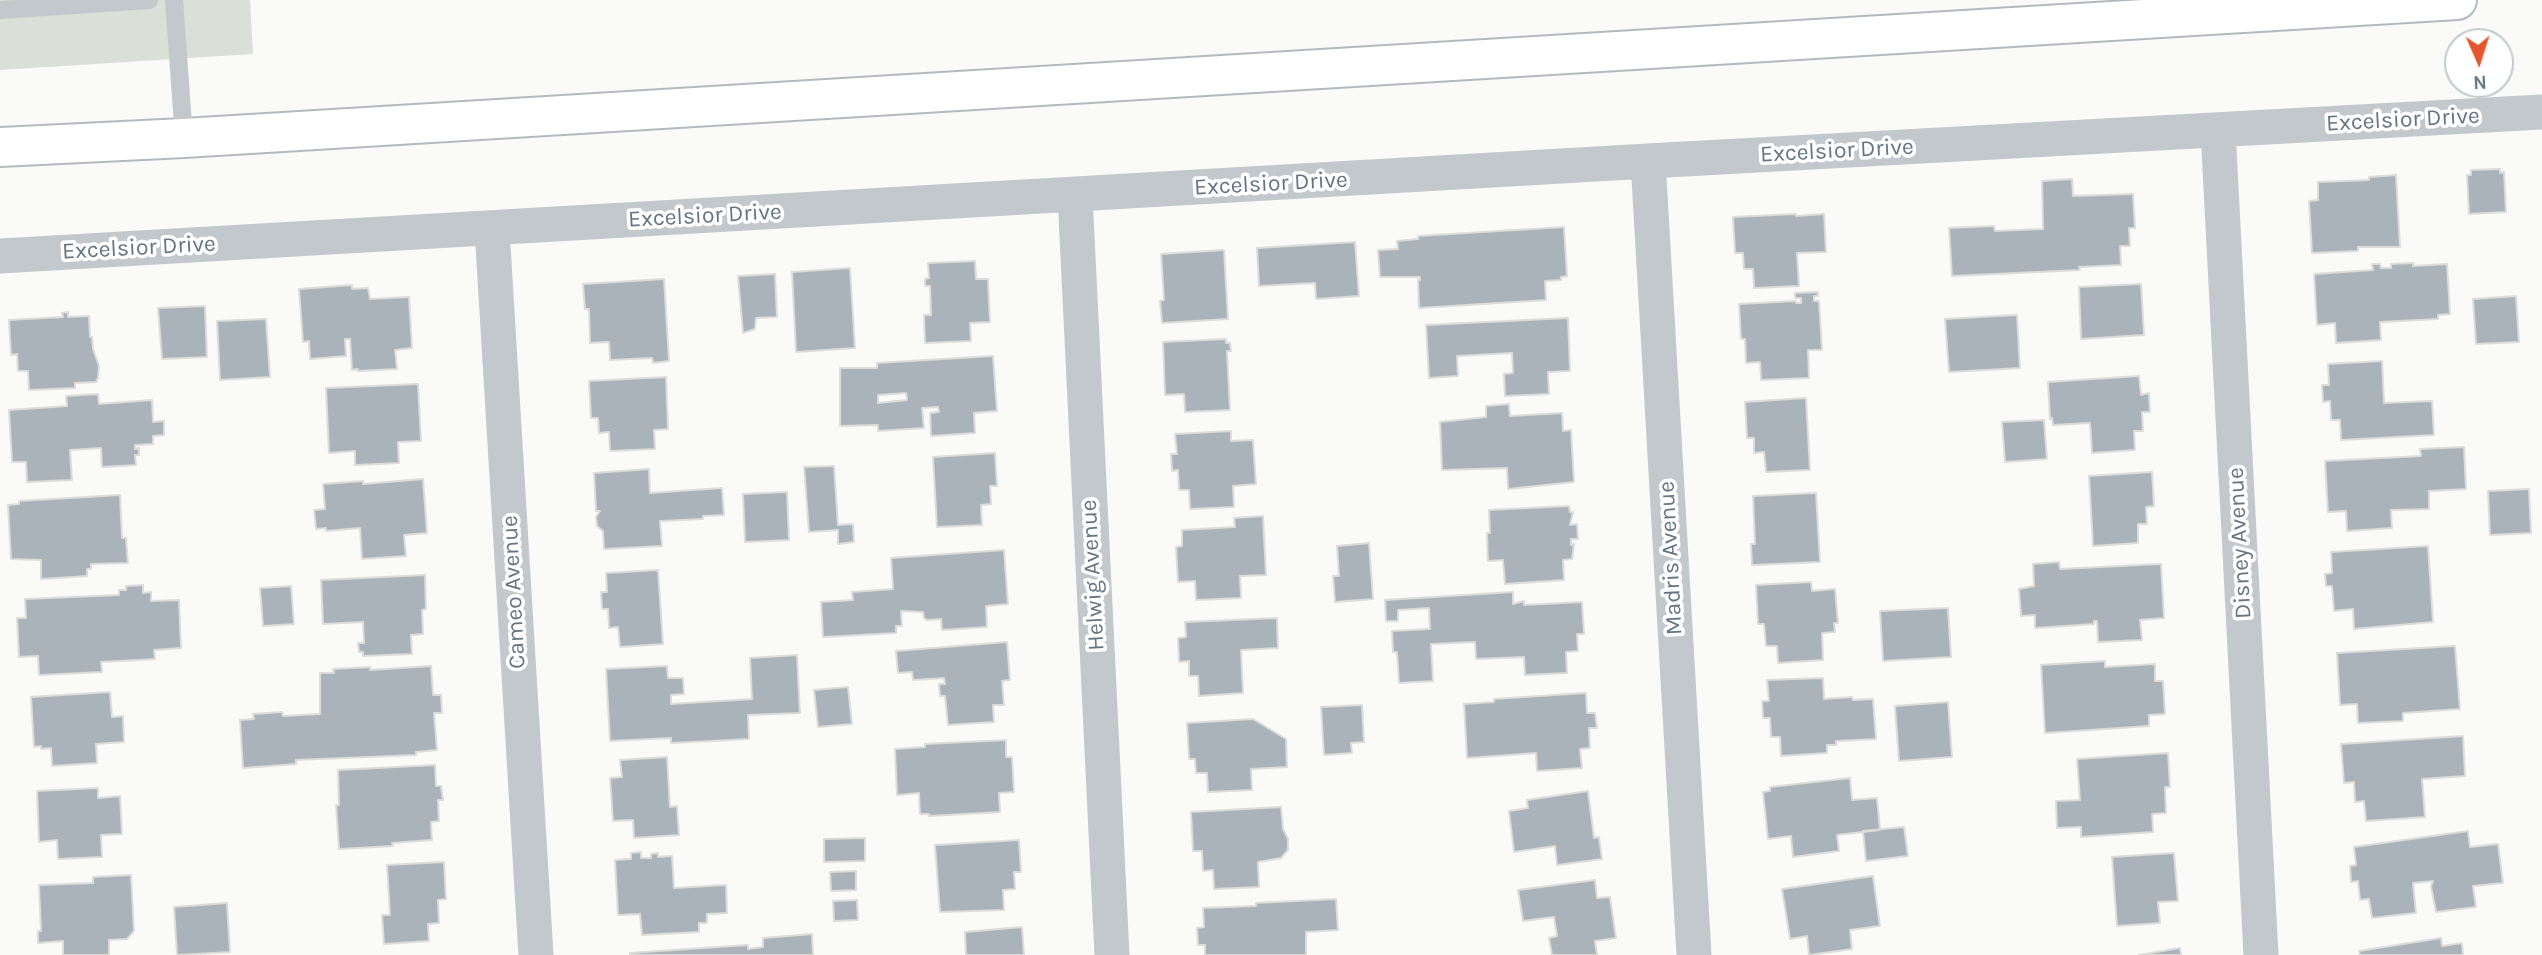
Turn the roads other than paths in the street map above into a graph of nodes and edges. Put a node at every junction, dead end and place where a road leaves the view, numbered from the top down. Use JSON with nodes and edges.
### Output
{"nodes":[{"id":1,"x":149,"y":0,"type":"edge"},
{"id":2,"x":174,"y":0,"type":"edge"},
{"id":3,"x":2457,"y":0,"type":"edge"},
{"id":4,"x":43,"y":4,"type":"edge"},
{"id":5,"x":0,"y":10,"type":"edge"},
{"id":6,"x":2542,"y":112,"type":"edge"},
{"id":7,"x":2218,"y":131,"type":"junction"},
{"id":8,"x":184,"y":138,"type":"junction"},
{"id":9,"x":0,"y":148,"type":"edge"},
{"id":10,"x":1647,"y":161,"type":"junction"},
{"id":11,"x":1075,"y":195,"type":"junction"},
{"id":12,"x":492,"y":229,"type":"junction"},
{"id":13,"x":0,"y":256,"type":"edge"},
{"id":14,"x":536,"y":955,"type":"edge"},
{"id":15,"x":1112,"y":955,"type":"edge"},
{"id":16,"x":1694,"y":955,"type":"edge"},
{"id":17,"x":2261,"y":955,"type":"edge"}],
"edges":[{"from":1,"to":4,"type":"lane"},
{"from":2,"to":8,"type":"lane"},
{"from":3,"to":8,"type":"main road"},
{"from":4,"to":5,"type":"lane"},
{"from":6,"to":7,"type":"street","name":"Excelsior Drive"},
{"from":7,"to":10,"type":"street","name":"Excelsior Drive"},
{"from":7,"to":17,"type":"street","name":"Disney Avenue"},
{"from":8,"to":9,"type":"main road"},
{"from":10,"to":11,"type":"street","name":"Excelsior Drive"},
{"from":10,"to":16,"type":"street","name":"Madris Avenue"},
{"from":11,"to":12,"type":"street","name":"Excelsior Drive"},
{"from":11,"to":15,"type":"street","name":"Helwig Avenue"},
{"from":12,"to":13,"type":"street","name":"Excelsior Drive"},
{"from":12,"to":14,"type":"street","name":"Cameo Avenue"}]}
